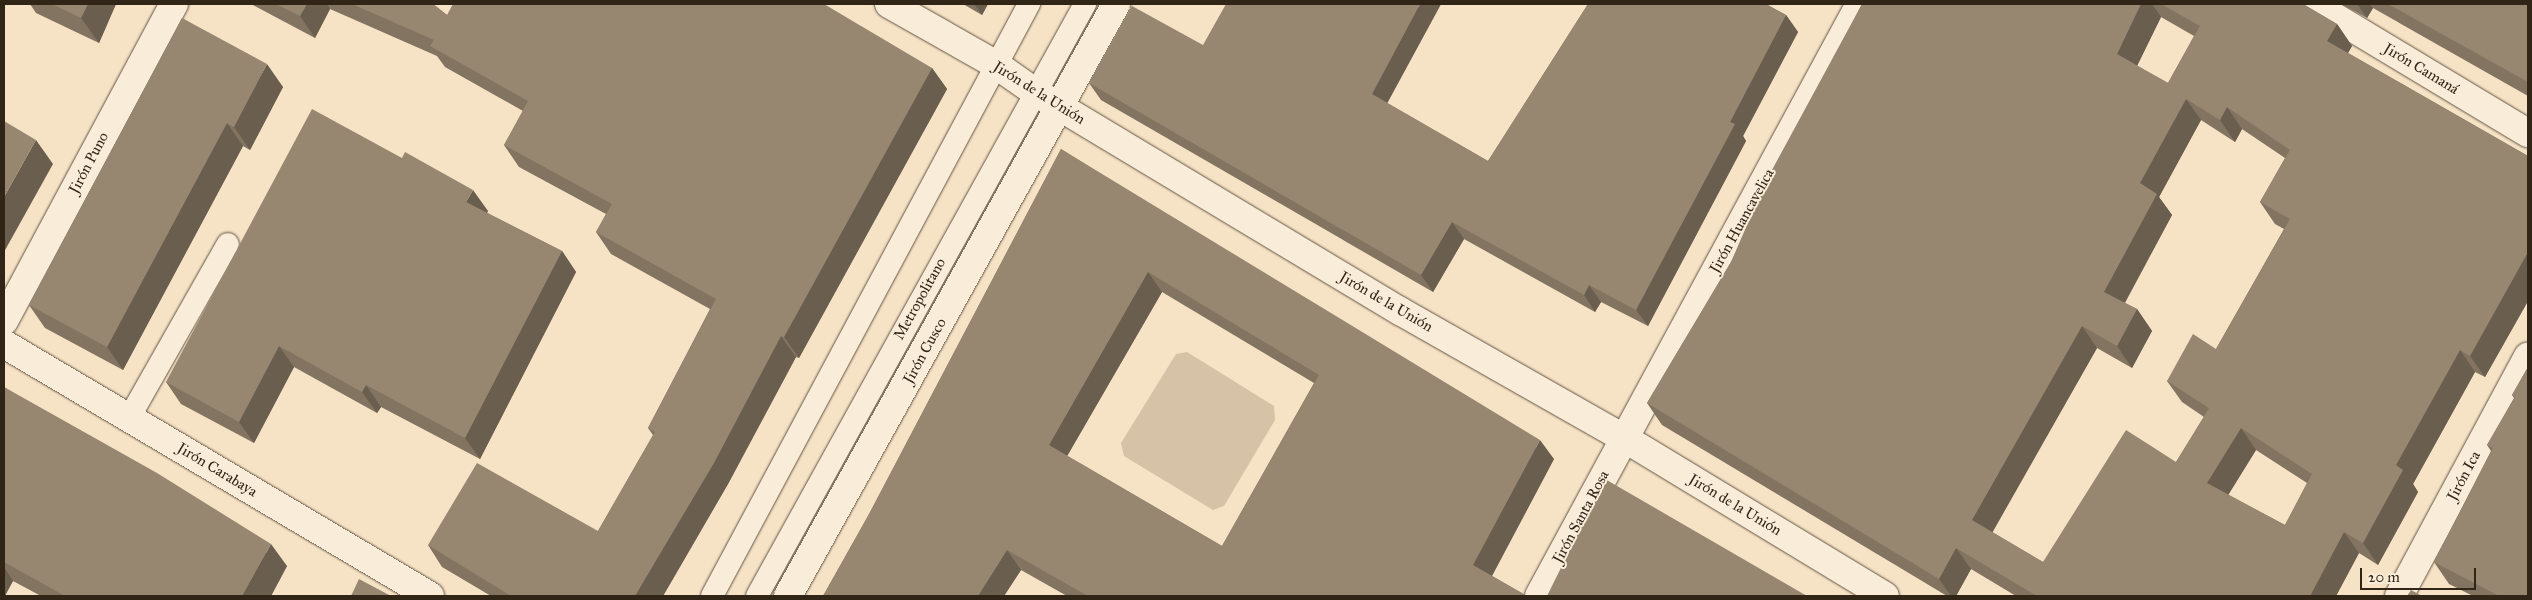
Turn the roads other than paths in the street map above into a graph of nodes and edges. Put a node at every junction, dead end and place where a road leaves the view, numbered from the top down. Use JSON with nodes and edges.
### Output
{"nodes":[{"id":1,"x":174,"y":4,"type":"edge"},
{"id":2,"x":889,"y":4,"type":"edge"},
{"id":3,"x":1029,"y":4,"type":"edge"},
{"id":4,"x":1085,"y":4,"type":"edge"},
{"id":5,"x":1116,"y":4,"type":"edge"},
{"id":6,"x":1860,"y":4,"type":"edge"},
{"id":7,"x":2313,"y":4,"type":"edge"},
{"id":8,"x":995,"y":64,"type":"junction"},
{"id":9,"x":1035,"y":92,"type":"junction"},
{"id":10,"x":1060,"y":105,"type":"junction"},
{"id":11,"x":2528,"y":133,"type":"edge"},
{"id":12,"x":228,"y":244,"type":"dead end"},
{"id":13,"x":4,"y":322,"type":"edge"},
{"id":14,"x":4,"y":344,"type":"edge"},
{"id":15,"x":2528,"y":356,"type":"edge"},
{"id":16,"x":129,"y":418,"type":"junction"},
{"id":17,"x":1624,"y":438,"type":"junction"},
{"id":18,"x":430,"y":596,"type":"edge"},
{"id":19,"x":712,"y":596,"type":"edge"},
{"id":20,"x":757,"y":596,"type":"edge"},
{"id":21,"x":788,"y":596,"type":"edge"},
{"id":22,"x":1539,"y":596,"type":"edge"},
{"id":23,"x":1884,"y":596,"type":"edge"},
{"id":24,"x":2399,"y":596,"type":"edge"}],
"edges":[{"from":1,"to":13,"type":"street","name":"Jirón Puno"},
{"from":2,"to":8,"type":"street","name":"Jirón de la Unión"},
{"from":3,"to":8,"type":"lane"},
{"from":4,"to":9,"type":"lane","name":"Metropolitano"},
{"from":5,"to":10,"type":"street","name":"Jirón Cusco"},
{"from":6,"to":17,"type":"street","name":"Jirón Huancavelica"},
{"from":7,"to":11,"type":"street","name":"Jirón Camaná"},
{"from":8,"to":9,"type":"street","name":"Jirón de la Unión"},
{"from":8,"to":19,"type":"lane"},
{"from":9,"to":10,"type":"street","name":"Jirón de la Unión"},
{"from":9,"to":20,"type":"lane","name":"Metropolitano"},
{"from":10,"to":17,"type":"street","name":"Jirón de la Unión"},
{"from":10,"to":21,"type":"street","name":"Jirón Cusco"},
{"from":12,"to":16,"type":"lane"},
{"from":14,"to":16,"type":"street","name":"Jirón Carabaya"},
{"from":15,"to":24,"type":"street","name":"Jirón Ica"},
{"from":16,"to":18,"type":"street","name":"Jirón Carabaya"},
{"from":17,"to":22,"type":"street","name":"Jirón Santa Rosa"},
{"from":17,"to":23,"type":"street","name":"Jirón de la Unión"}]}
